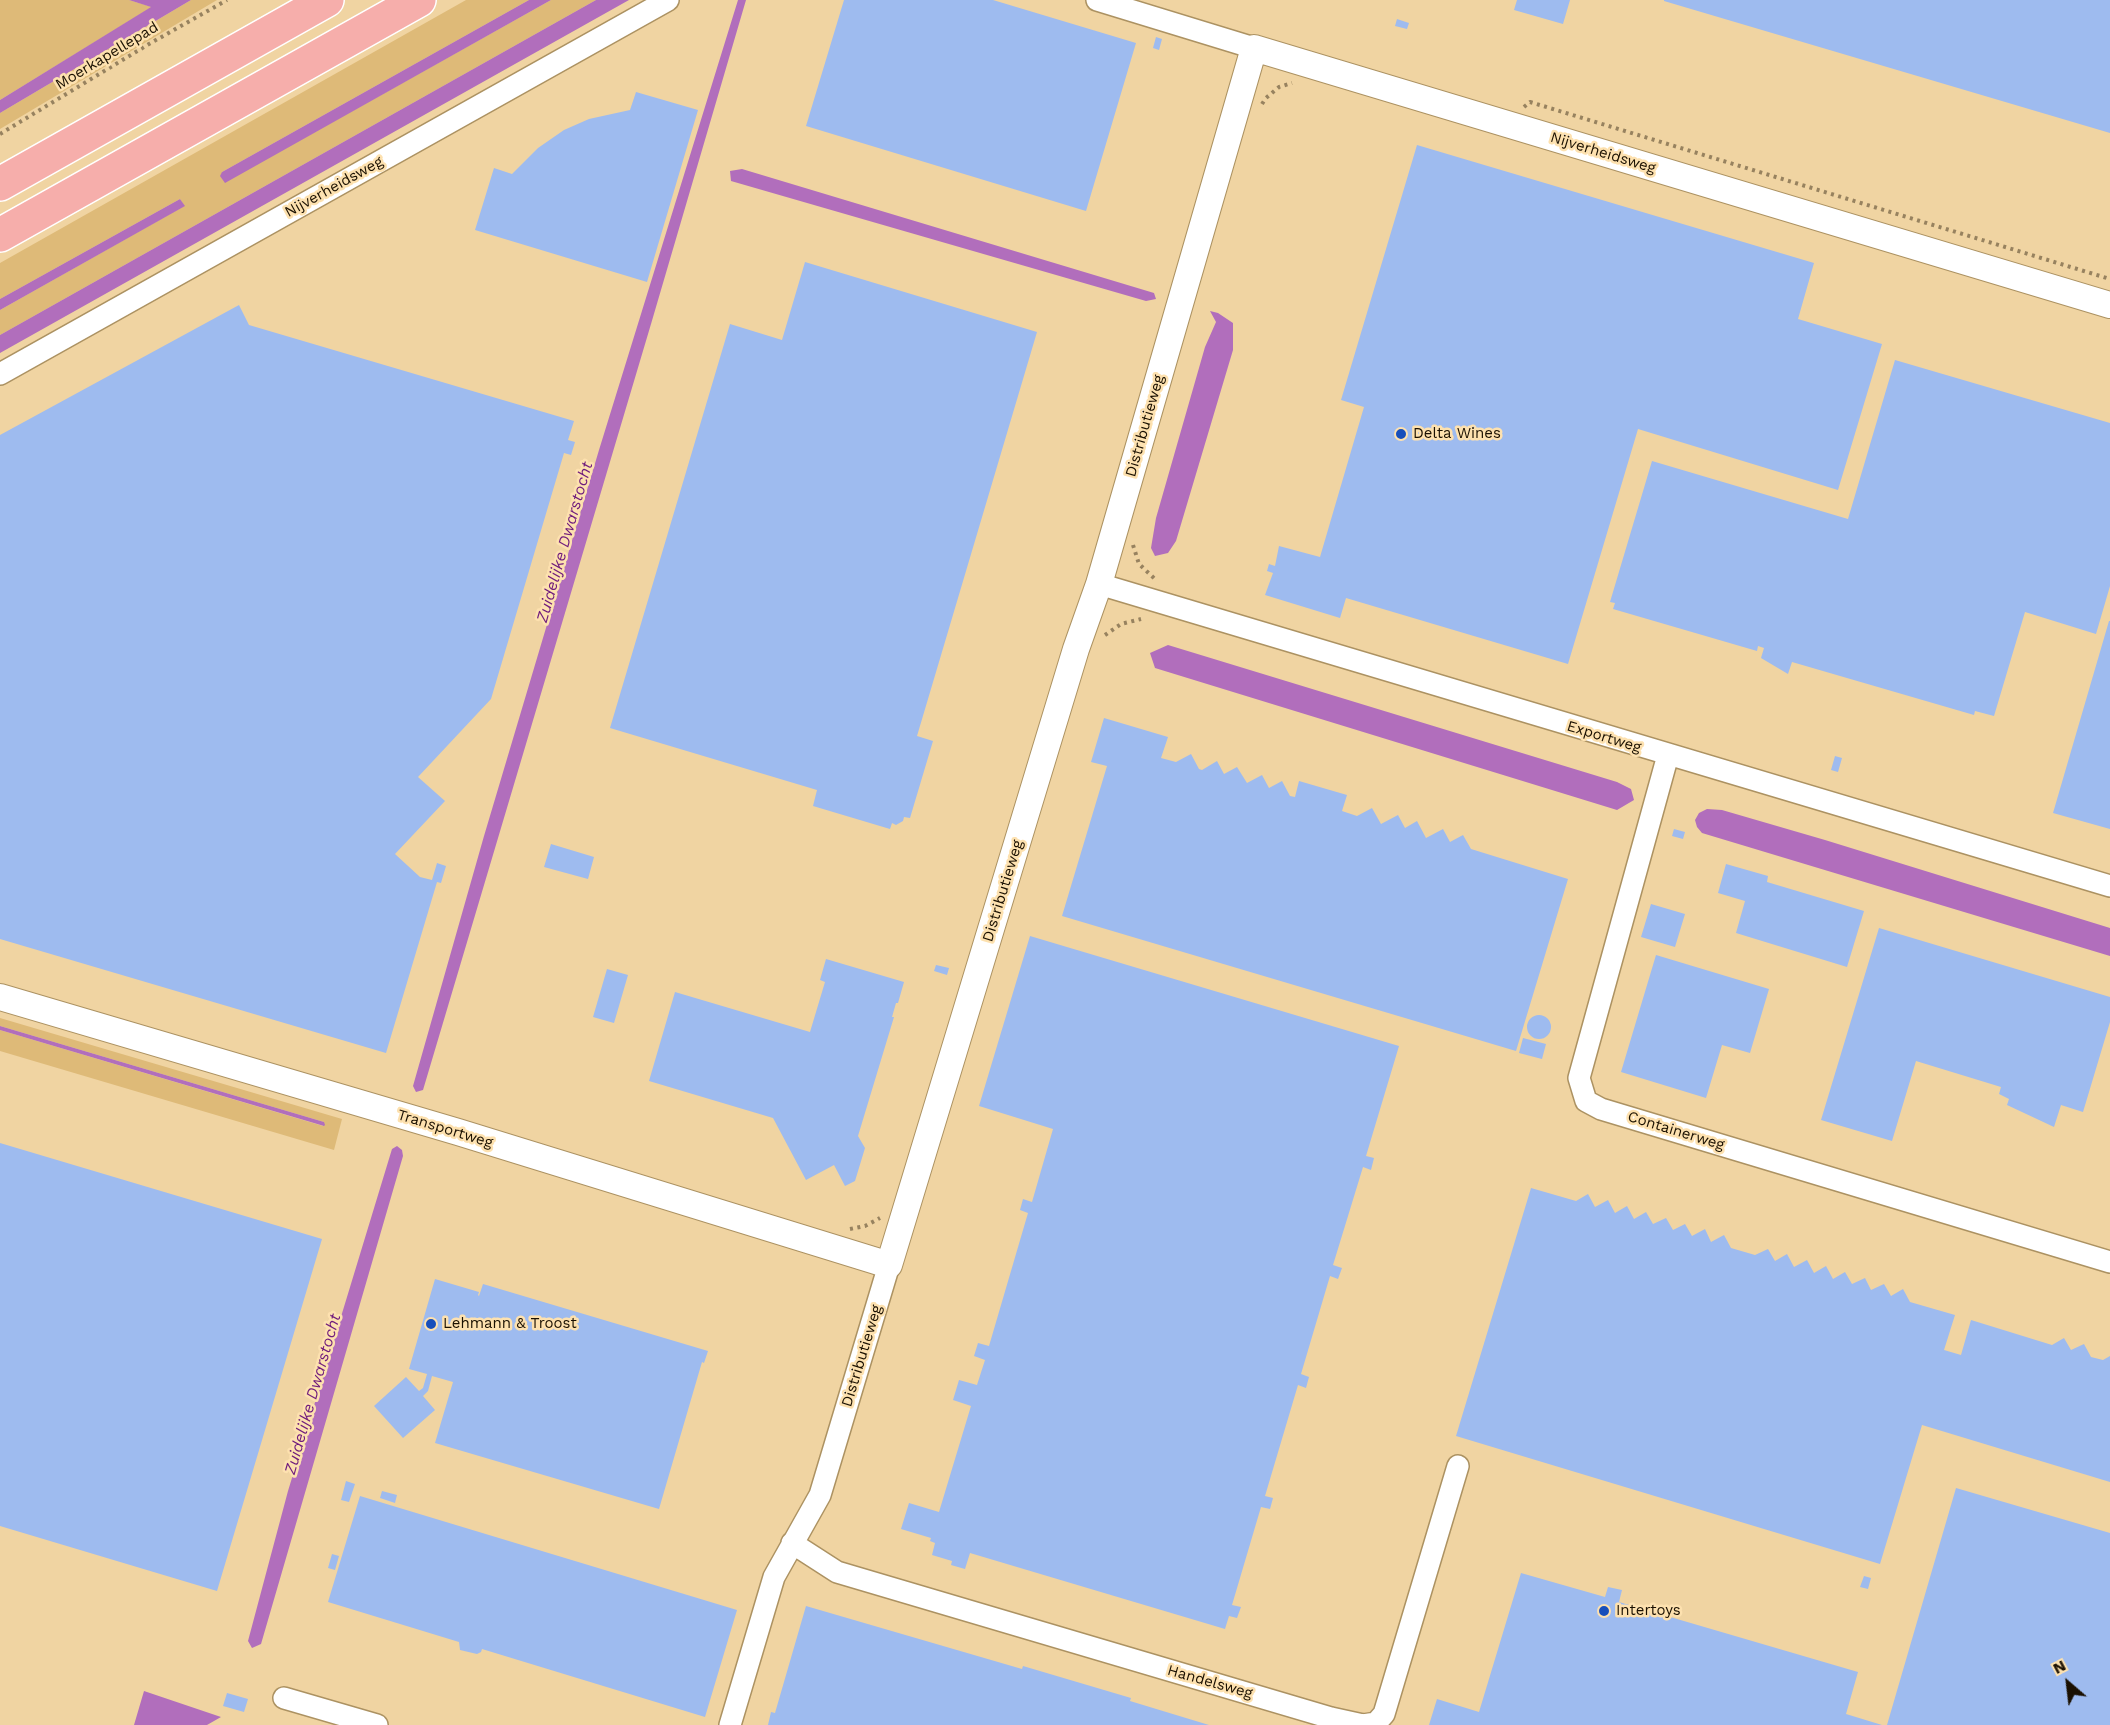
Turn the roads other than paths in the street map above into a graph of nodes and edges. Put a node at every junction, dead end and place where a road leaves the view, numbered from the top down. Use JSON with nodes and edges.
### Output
{"nodes":[{"id":1,"x":327,"y":0,"type":"edge"},
{"id":2,"x":419,"y":0,"type":"edge"},
{"id":3,"x":668,"y":0,"type":"edge"},
{"id":4,"x":1096,"y":0,"type":"edge"},
{"id":5,"x":1254,"y":48,"type":"junction"},
{"id":6,"x":0,"y":184,"type":"edge"},
{"id":7,"x":0,"y":235,"type":"edge"},
{"id":8,"x":2110,"y":305,"type":"edge"},
{"id":9,"x":0,"y":374,"type":"edge"},
{"id":10,"x":1099,"y":585,"type":"junction"},
{"id":11,"x":1668,"y":755,"type":"junction"},
{"id":12,"x":2110,"y":886,"type":"edge"},
{"id":13,"x":0,"y":997,"type":"edge"},
{"id":14,"x":2110,"y":1262,"type":"edge"},
{"id":15,"x":889,"y":1265,"type":"junction"},
{"id":16,"x":1458,"y":1466,"type":"dead end"},
{"id":17,"x":792,"y":1543,"type":"junction"},
{"id":18,"x":284,"y":1698,"type":"dead end"},
{"id":19,"x":377,"y":1725,"type":"edge"},
{"id":20,"x":730,"y":1725,"type":"edge"}],
"edges":[{"from":1,"to":6,"type":"highway"},
{"from":2,"to":7,"type":"highway"},
{"from":3,"to":9,"type":"street","name":"Nijverheidsweg"},
{"from":4,"to":5,"type":"street","name":"Nijverheidsweg"},
{"from":5,"to":8,"type":"street","name":"Nijverheidsweg"},
{"from":5,"to":10,"type":"street","name":"Distributieweg"},
{"from":10,"to":11,"type":"street","name":"Exportweg"},
{"from":10,"to":15,"type":"street","name":"Distributieweg"},
{"from":11,"to":12,"type":"street","name":"Exportweg"},
{"from":11,"to":14,"type":"street","name":"Containerweg"},
{"from":13,"to":15,"type":"street","name":"Transportweg"},
{"from":15,"to":17,"type":"street","name":"Distributieweg"},
{"from":16,"to":17,"type":"street","name":"Handelsweg"},
{"from":17,"to":20,"type":"street","name":"Distributieweg"},
{"from":18,"to":19,"type":"street"}]}
